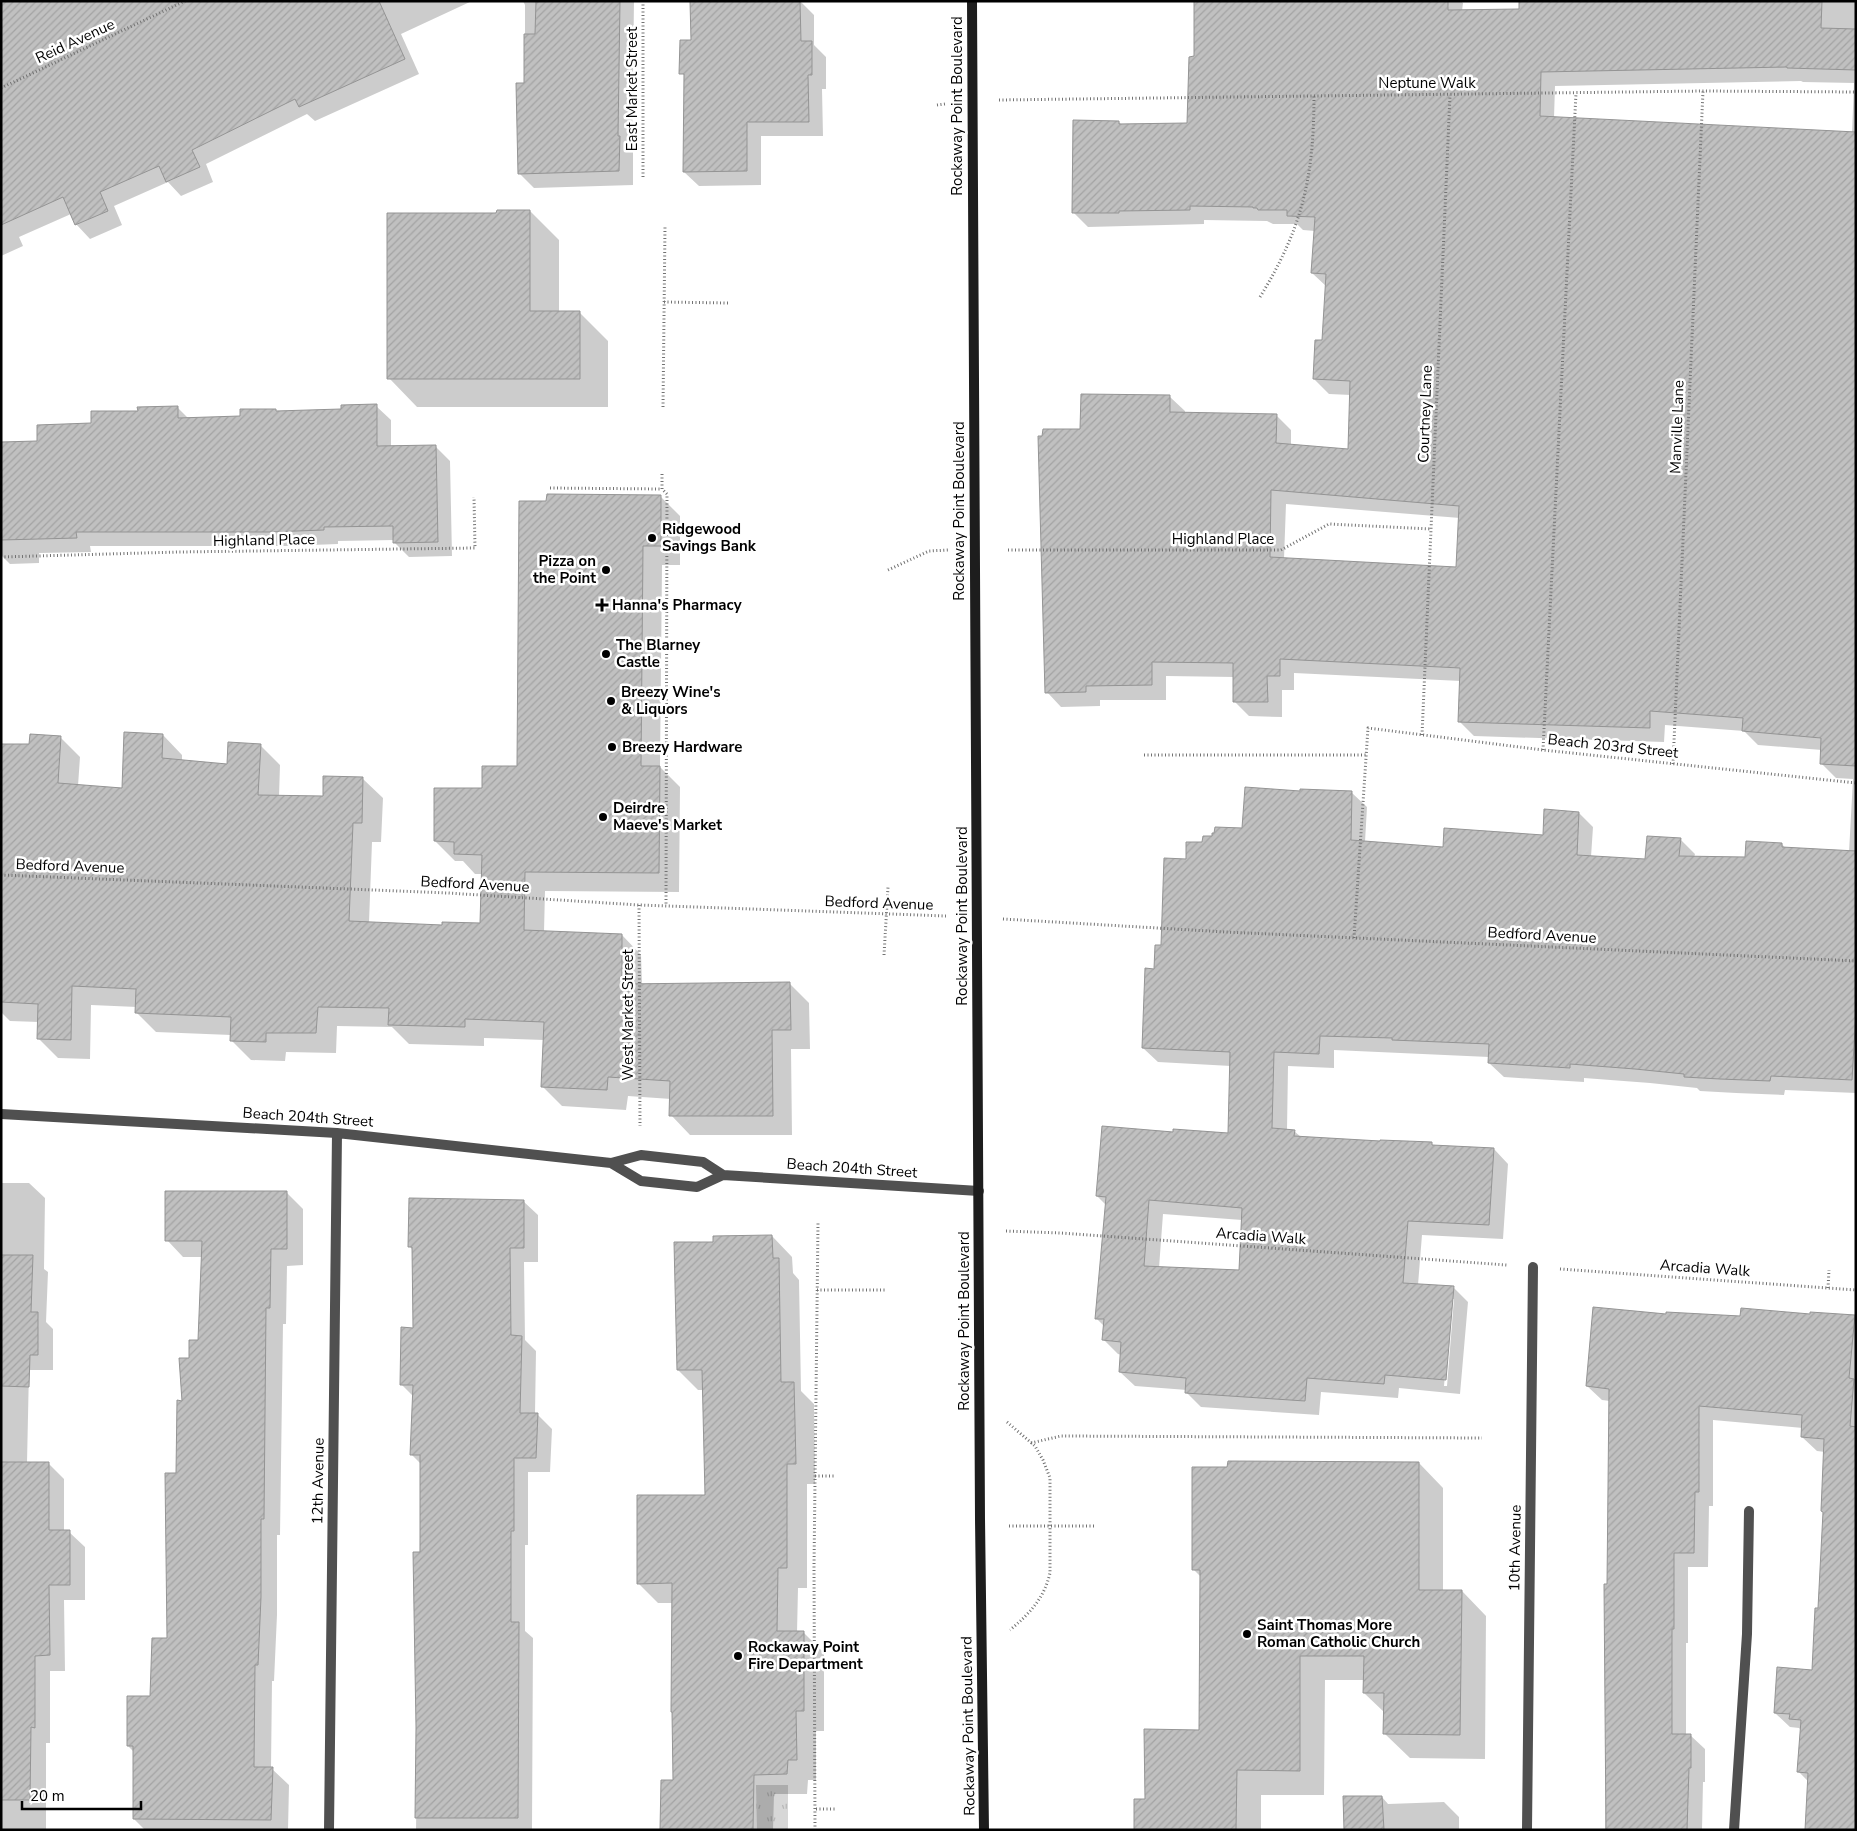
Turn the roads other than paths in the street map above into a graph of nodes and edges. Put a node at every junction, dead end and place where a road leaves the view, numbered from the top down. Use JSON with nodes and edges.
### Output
{"nodes":[{"id":1,"x":972,"y":1,"type":"edge"},
{"id":2,"x":1,"y":1114,"type":"edge"},
{"id":3,"x":337,"y":1133,"type":"junction"},
{"id":4,"x":611,"y":1163,"type":"junction"},
{"id":5,"x":723,"y":1175,"type":"junction"},
{"id":6,"x":979,"y":1191,"type":"junction"},
{"id":7,"x":1533,"y":1267,"type":"dead end"},
{"id":8,"x":1749,"y":1511,"type":"dead end"},
{"id":9,"x":329,"y":1830,"type":"edge"},
{"id":10,"x":984,"y":1830,"type":"edge"},
{"id":11,"x":1527,"y":1830,"type":"edge"},
{"id":12,"x":1734,"y":1830,"type":"edge"}],
"edges":[{"from":1,"to":6,"type":"street","name":"Rockaway Point Boulevard"},
{"from":2,"to":3,"type":"street","name":"Beach 204th Street"},
{"from":3,"to":4,"type":"street","name":"Beach 204th Street"},
{"from":3,"to":9,"type":"street","name":"12th Avenue"},
{"from":4,"to":5,"type":"street","name":"Beach 204th Street"},
{"from":4,"to":5,"type":"street","name":"Beach 204th Street"},
{"from":5,"to":6,"type":"street","name":"Beach 204th Street"},
{"from":6,"to":10,"type":"street","name":"Rockaway Point Boulevard"},
{"from":7,"to":11,"type":"street","name":"10th Avenue"},
{"from":8,"to":12,"type":"street"}]}
